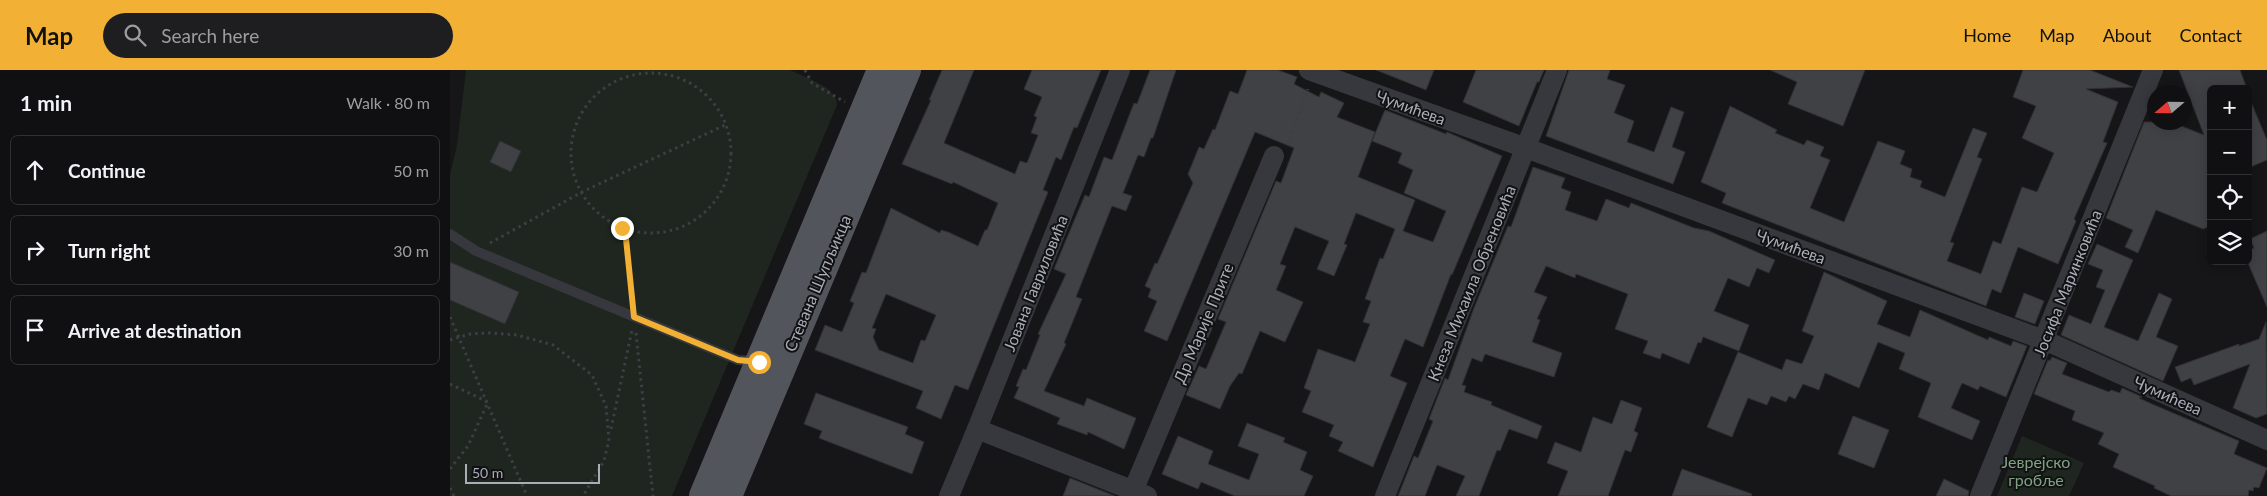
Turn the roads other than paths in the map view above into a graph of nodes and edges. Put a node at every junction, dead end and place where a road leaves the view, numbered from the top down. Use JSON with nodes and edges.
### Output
{"nodes":[{"id":1,"x":881,"y":70,"type":"edge"},
{"id":2,"x":907,"y":70,"type":"edge"},
{"id":3,"x":1120,"y":70,"type":"edge"},
{"id":4,"x":1557,"y":70,"type":"edge"},
{"id":5,"x":2154,"y":70,"type":"edge"},
{"id":6,"x":1311,"y":71,"type":"edge"},
{"id":7,"x":1526,"y":148,"type":"junction"},
{"id":8,"x":1274,"y":156,"type":"road end"},
{"id":9,"x":450,"y":234,"type":"edge"},
{"id":10,"x":2044,"y":340,"type":"junction"},
{"id":11,"x":759,"y":362,"type":"junction"},
{"id":12,"x":978,"y":429,"type":"junction"},
{"id":13,"x":2267,"y":440,"type":"edge"},
{"id":14,"x":1140,"y":493,"type":"edge"},
{"id":15,"x":703,"y":496,"type":"edge"},
{"id":16,"x":728,"y":496,"type":"edge"},
{"id":17,"x":949,"y":496,"type":"edge"},
{"id":18,"x":1384,"y":496,"type":"edge"},
{"id":19,"x":1980,"y":496,"type":"edge"}],
"edges":[{"from":1,"to":11,"type":"main road","name":"Стевана Шупљикца"},
{"from":2,"to":16,"type":"main road","name":"Стевана Шупљикца"},
{"from":3,"to":12,"type":"street","name":"Јована Гавриловића"},
{"from":4,"to":7,"type":"street","name":"Кнеза Михаила Обреновића"},
{"from":5,"to":10,"type":"street","name":"Јосифа Маринковића"},
{"from":6,"to":7,"type":"street","name":"Чумићева"},
{"from":7,"to":10,"type":"street","name":"Чумићева"},
{"from":7,"to":18,"type":"street","name":"Кнеза Михаила Обреновића"},
{"from":8,"to":14,"type":"street","name":"Др Марије Прите"},
{"from":9,"to":11,"type":"lane"},
{"from":10,"to":13,"type":"street","name":"Чумићева"},
{"from":10,"to":19,"type":"street","name":"Јосифа Маринковића"},
{"from":11,"to":15,"type":"main road","name":"Стевана Шупљикца"},
{"from":12,"to":14,"type":"street"},
{"from":12,"to":17,"type":"street","name":"Јована Гавриловића"}]}
